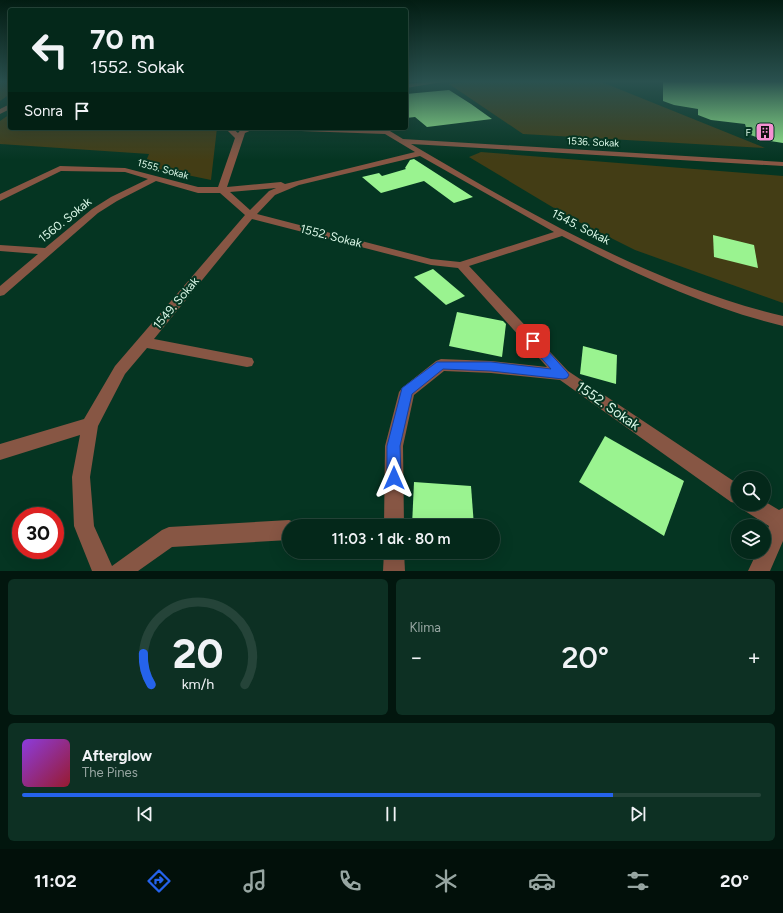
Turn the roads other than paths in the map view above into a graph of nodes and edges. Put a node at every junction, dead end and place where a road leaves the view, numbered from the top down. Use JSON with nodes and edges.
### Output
{"nodes":[{"id":1,"x":231,"y":130,"type":"edge"},
{"id":2,"x":249,"y":130,"type":"edge"},
{"id":3,"x":384,"y":130,"type":"edge"},
{"id":4,"x":240,"y":135,"type":"junction"},
{"id":5,"x":402,"y":141,"type":"junction"},
{"id":6,"x":422,"y":153,"type":"junction"},
{"id":7,"x":783,"y":164,"type":"edge"},
{"id":8,"x":154,"y":179,"type":"junction"},
{"id":9,"x":296,"y":183,"type":"junction"},
{"id":10,"x":222,"y":190,"type":"junction"},
{"id":11,"x":0,"y":198,"type":"edge"},
{"id":12,"x":250,"y":215,"type":"junction"},
{"id":13,"x":561,"y":233,"type":"junction"},
{"id":14,"x":0,"y":248,"type":"edge"},
{"id":15,"x":46,"y":251,"type":"junction"},
{"id":16,"x":461,"y":265,"type":"junction"},
{"id":17,"x":0,"y":292,"type":"edge"},
{"id":18,"x":783,"y":321,"type":"edge"},
{"id":19,"x":143,"y":342,"type":"junction"},
{"id":20,"x":247,"y":362,"type":"dead end"},
{"id":21,"x":563,"y":375,"type":"junction"},
{"id":22,"x":90,"y":425,"type":"junction"},
{"id":23,"x":0,"y":452,"type":"edge"},
{"id":24,"x":731,"y":490,"type":"edge"},
{"id":25,"x":764,"y":511,"type":"edge"},
{"id":26,"x":394,"y":519,"type":"edge"},
{"id":27,"x":782,"y":521,"type":"edge"},
{"id":28,"x":282,"y":530,"type":"edge"},
{"id":29,"x":394,"y":559,"type":"edge"},
{"id":30,"x":103,"y":571,"type":"edge"},
{"id":31,"x":120,"y":571,"type":"edge"},
{"id":32,"x":394,"y":571,"type":"edge"},
{"id":33,"x":759,"y":571,"type":"edge"}],
"edges":[{"from":1,"to":4,"type":"street"},
{"from":2,"to":4,"type":"street"},
{"from":3,"to":5,"type":"street","name":"1545. Sokak"},
{"from":4,"to":10,"type":"street"},
{"from":5,"to":6,"type":"street","name":"1545. Sokak"},
{"from":5,"to":7,"type":"street","name":"1536. Sokak"},
{"from":6,"to":9,"type":"street","name":"1549. Sokak"},
{"from":6,"to":13,"type":"street","name":"1545. Sokak"},
{"from":8,"to":10,"type":"street","name":"1555. Sokak"},
{"from":8,"to":11,"type":"street","name":"1555. Sokak"},
{"from":8,"to":15,"type":"street","name":"1560. Sokak"},
{"from":9,"to":10,"type":"street","name":"1555. Sokak"},
{"from":9,"to":12,"type":"street","name":"1549. Sokak"},
{"from":10,"to":12,"type":"street"},
{"from":12,"to":16,"type":"street","name":"1552. Sokak"},
{"from":12,"to":19,"type":"street","name":"1549. Sokak"},
{"from":13,"to":16,"type":"street","name":"1552. Sokak"},
{"from":13,"to":18,"type":"street","name":"1545. Sokak"},
{"from":14,"to":15,"type":"street"},
{"from":15,"to":17,"type":"street","name":"1560. Sokak"},
{"from":16,"to":21,"type":"street","name":"1552. Sokak"},
{"from":19,"to":20,"type":"street"},
{"from":19,"to":22,"type":"street","name":"1549. Sokak"},
{"from":21,"to":24,"type":"street","name":"1552. Sokak"},
{"from":21,"to":26,"type":"street"},
{"from":22,"to":23,"type":"street"},
{"from":22,"to":30,"type":"street","name":"1549. Sokak"},
{"from":25,"to":27,"type":"street"},
{"from":27,"to":33,"type":"street"},
{"from":28,"to":31,"type":"street"},
{"from":29,"to":32,"type":"street"}]}
